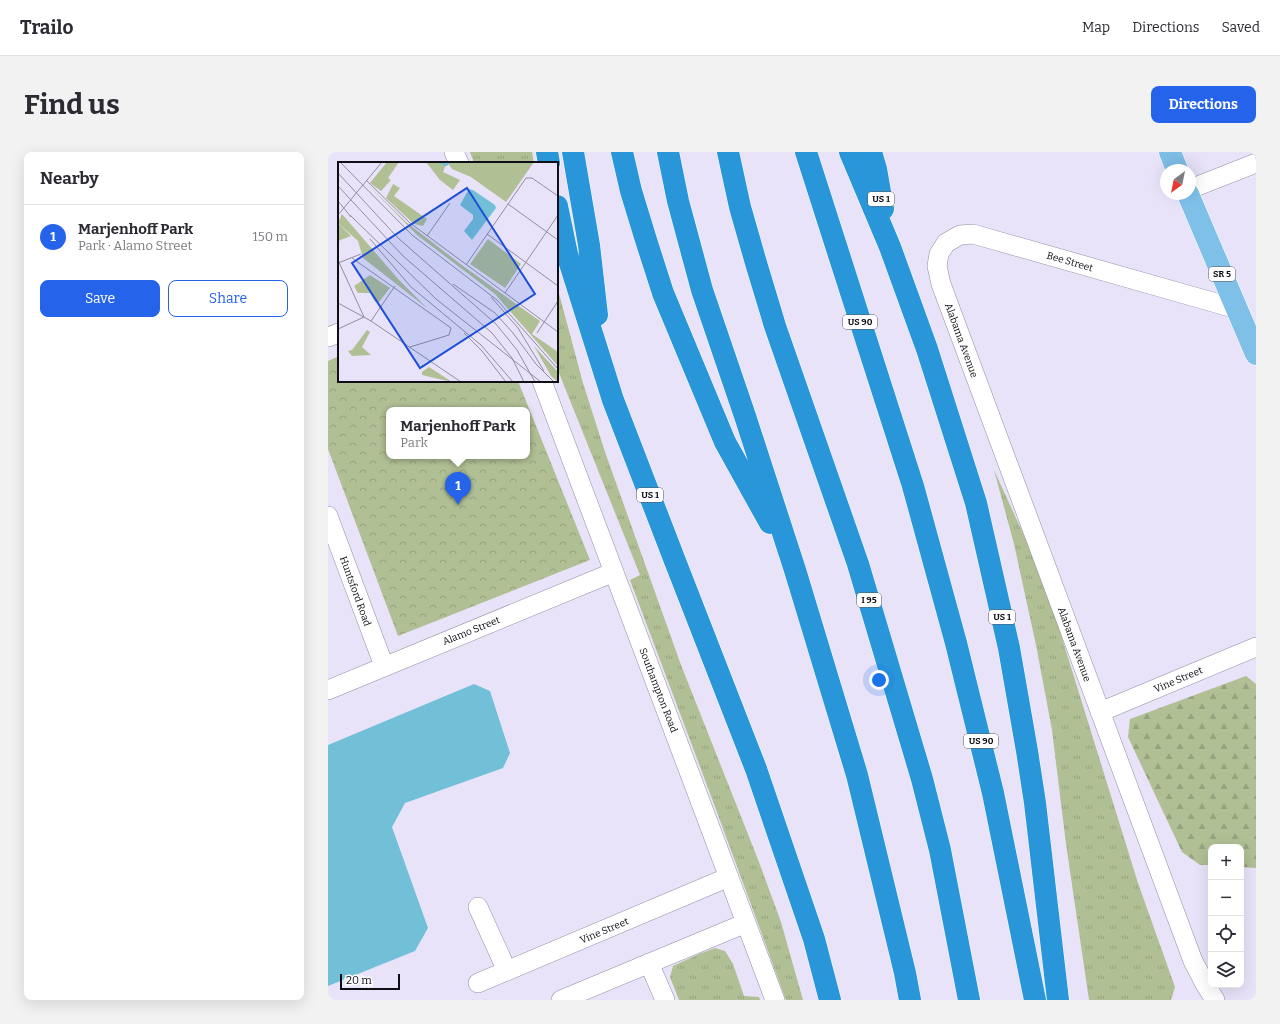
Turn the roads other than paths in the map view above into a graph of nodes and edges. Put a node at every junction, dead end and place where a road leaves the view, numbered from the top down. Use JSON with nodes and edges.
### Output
{"nodes":[{"id":1,"x":454,"y":152,"type":"edge"},
{"id":2,"x":547,"y":152,"type":"edge"},
{"id":3,"x":573,"y":152,"type":"edge"},
{"id":4,"x":622,"y":152,"type":"edge"},
{"id":5,"x":668,"y":152,"type":"edge"},
{"id":6,"x":728,"y":152,"type":"edge"},
{"id":7,"x":850,"y":152,"type":"edge"},
{"id":8,"x":871,"y":152,"type":"edge"},
{"id":9,"x":1170,"y":152,"type":"edge"},
{"id":10,"x":807,"y":155,"type":"edge"},
{"id":11,"x":459,"y":162,"type":"edge"},
{"id":12,"x":549,"y":162,"type":"edge"},
{"id":13,"x":1256,"y":163,"type":"edge"},
{"id":14,"x":1175,"y":164,"type":"edge"},
{"id":15,"x":1196,"y":187,"type":"edge"},
{"id":16,"x":1191,"y":200,"type":"edge"},
{"id":17,"x":558,"y":210,"type":"edge"},
{"id":18,"x":890,"y":247,"type":"junction"},
{"id":19,"x":941,"y":284,"type":"joint"},
{"id":20,"x":1237,"y":309,"type":"junction"},
{"id":21,"x":1252,"y":331,"type":"edge"},
{"id":22,"x":338,"y":333,"type":"edge"},
{"id":23,"x":328,"y":338,"type":"edge"},
{"id":24,"x":1256,"y":354,"type":"edge"},
{"id":25,"x":602,"y":364,"type":"junction"},
{"id":26,"x":542,"y":382,"type":"edge"},
{"id":27,"x":328,"y":516,"type":"edge"},
{"id":28,"x":795,"y":570,"type":"junction"},
{"id":29,"x":614,"y":572,"type":"junction"},
{"id":30,"x":1256,"y":646,"type":"edge"},
{"id":31,"x":384,"y":666,"type":"junction"},
{"id":32,"x":328,"y":690,"type":"edge"},
{"id":33,"x":1100,"y":712,"type":"junction"},
{"id":34,"x":729,"y":877,"type":"junction"},
{"id":35,"x":478,"y":907,"type":"dead end"},
{"id":36,"x":746,"y":923,"type":"junction"},
{"id":37,"x":649,"y":963,"type":"junction"},
{"id":38,"x":508,"y":971,"type":"junction"},
{"id":39,"x":478,"y":983,"type":"dead end"},
{"id":40,"x":561,"y":1000,"type":"edge"},
{"id":41,"x":664,"y":1000,"type":"edge"},
{"id":42,"x":775,"y":1000,"type":"edge"},
{"id":43,"x":830,"y":1000,"type":"edge"},
{"id":44,"x":910,"y":1000,"type":"edge"},
{"id":45,"x":969,"y":1000,"type":"edge"},
{"id":46,"x":1035,"y":1000,"type":"edge"},
{"id":47,"x":1058,"y":1000,"type":"edge"},
{"id":48,"x":1215,"y":1000,"type":"edge"}],
"edges":[{"from":1,"to":11,"type":"street"},
{"from":2,"to":12,"type":"highway"},
{"from":3,"to":25,"type":"highway","number":"US 1"},
{"from":4,"to":28,"type":"highway"},
{"from":5,"to":28,"type":"highway"},
{"from":6,"to":45,"type":"highway","number":"I 95"},
{"from":7,"to":18,"type":"highway"},
{"from":8,"to":18,"type":"highway","number":"US 1"},
{"from":9,"to":14,"type":"main road"},
{"from":10,"to":46,"type":"highway","number":"US 90"},
{"from":13,"to":15,"type":"street"},
{"from":16,"to":20,"type":"main road","number":"SR 5"},
{"from":17,"to":25,"type":"highway"},
{"from":18,"to":47,"type":"highway","number":"US 1"},
{"from":19,"to":20,"type":"street","name":"Bee Street"},
{"from":19,"to":33,"type":"street","name":"Alabama Avenue"},
{"from":20,"to":21,"type":"main road","number":"SR 5"},
{"from":21,"to":24,"type":"main road","number":"SR 5"},
{"from":22,"to":23,"type":"street"},
{"from":25,"to":43,"type":"highway","number":"US 1"},
{"from":26,"to":29,"type":"street","name":"Southampton Road"},
{"from":27,"to":31,"type":"street","name":"Huntsford Road"},
{"from":28,"to":44,"type":"highway"},
{"from":29,"to":31,"type":"street","name":"Alamo Street"},
{"from":29,"to":34,"type":"street","name":"Southampton Road"},
{"from":30,"to":33,"type":"street","name":"Vine Street"},
{"from":31,"to":32,"type":"street","name":"Alamo Street"},
{"from":33,"to":48,"type":"street","name":"Alabama Avenue"},
{"from":34,"to":36,"type":"street","name":"Southampton Road"},
{"from":34,"to":38,"type":"street","name":"Vine Street"},
{"from":35,"to":38,"type":"street"},
{"from":36,"to":37,"type":"street"},
{"from":36,"to":42,"type":"street","name":"Southampton Road"},
{"from":37,"to":40,"type":"street"},
{"from":37,"to":41,"type":"street"},
{"from":38,"to":39,"type":"street","name":"Vine Street"}]}
